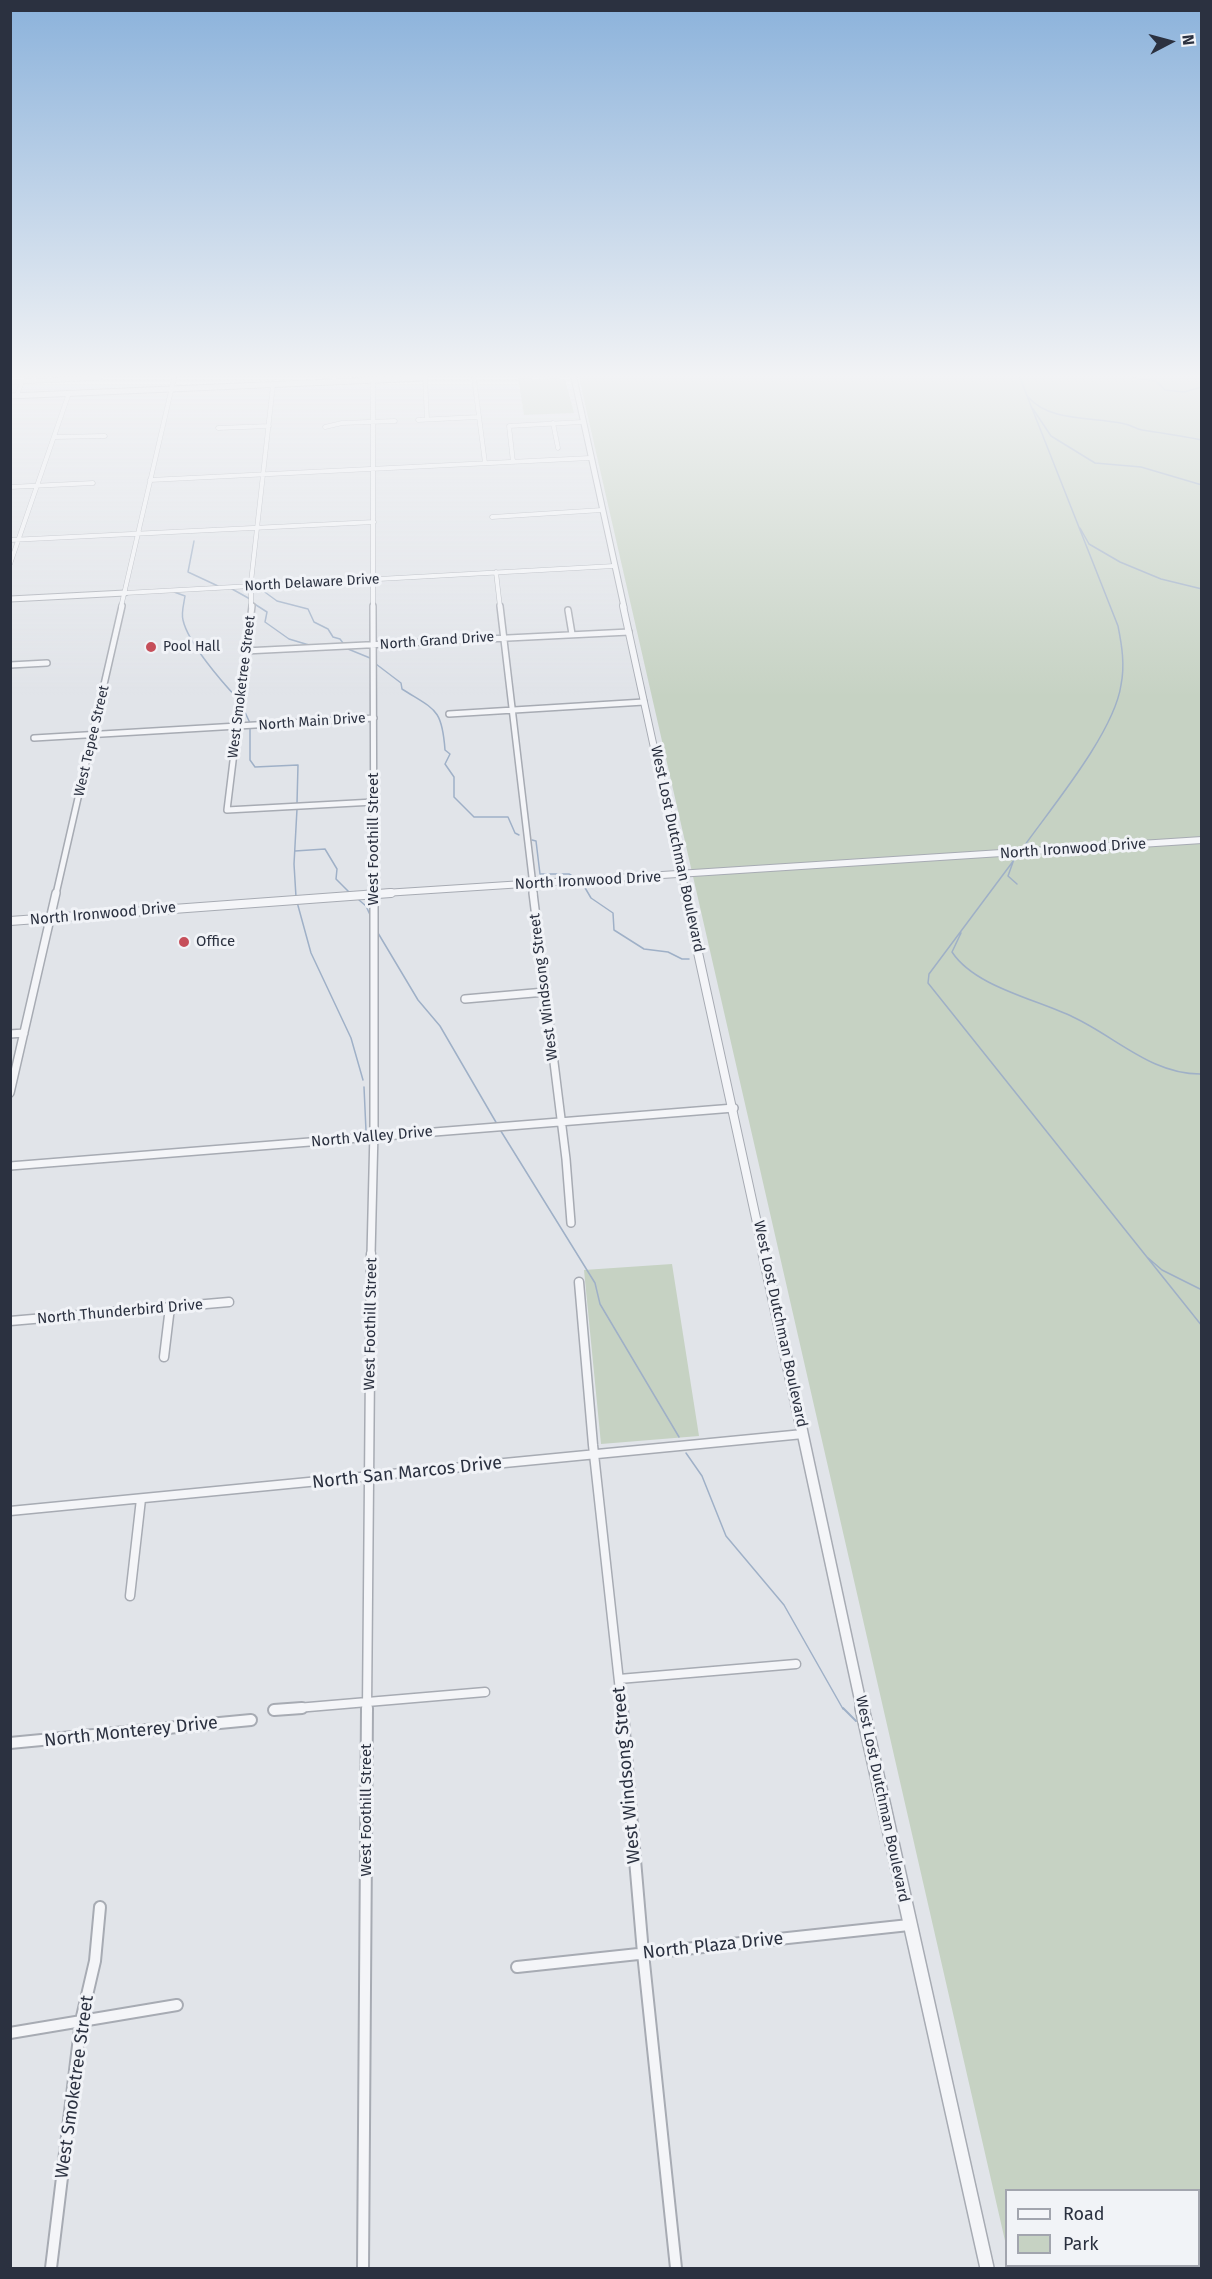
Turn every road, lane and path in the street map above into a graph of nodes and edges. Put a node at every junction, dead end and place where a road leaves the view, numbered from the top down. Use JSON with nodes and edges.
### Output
{"nodes":[{"id":1,"x":56,"y":484,"type":"edge"},
{"id":2,"x":149,"y":484,"type":"edge"},
{"id":3,"x":262,"y":484,"type":"edge"},
{"id":4,"x":374,"y":484,"type":"edge"},
{"id":5,"x":596,"y":484,"type":"edge"},
{"id":6,"x":38,"y":485,"type":"junction"},
{"id":7,"x":10,"y":486,"type":"edge"},
{"id":8,"x":602,"y":510,"type":"junction"},
{"id":9,"x":492,"y":517,"type":"dead end"},
{"id":10,"x":374,"y":522,"type":"junction"},
{"id":11,"x":257,"y":527,"type":"junction"},
{"id":12,"x":139,"y":532,"type":"junction"},
{"id":13,"x":19,"y":539,"type":"junction"},
{"id":14,"x":10,"y":540,"type":"edge"},
{"id":15,"x":10,"y":564,"type":"edge"},
{"id":16,"x":614,"y":566,"type":"junction"},
{"id":17,"x":496,"y":572,"type":"junction"},
{"id":18,"x":374,"y":579,"type":"junction"},
{"id":19,"x":251,"y":586,"type":"junction"},
{"id":20,"x":125,"y":592,"type":"junction"},
{"id":21,"x":10,"y":599,"type":"edge"},
{"id":22,"x":568,"y":610,"type":"dead end"},
{"id":23,"x":629,"y":632,"type":"junction"},
{"id":24,"x":572,"y":634,"type":"junction"},
{"id":25,"x":503,"y":637,"type":"junction"},
{"id":26,"x":374,"y":645,"type":"junction"},
{"id":27,"x":245,"y":651,"type":"junction"},
{"id":28,"x":47,"y":663,"type":"dead end"},
{"id":29,"x":10,"y":665,"type":"edge"},
{"id":30,"x":644,"y":702,"type":"junction"},
{"id":31,"x":511,"y":710,"type":"junction"},
{"id":32,"x":449,"y":714,"type":"dead end"},
{"id":33,"x":374,"y":718,"type":"junction"},
{"id":34,"x":237,"y":726,"type":"junction"},
{"id":35,"x":93,"y":733,"type":"junction"},
{"id":36,"x":34,"y":738,"type":"dead end"},
{"id":37,"x":374,"y":802,"type":"junction"},
{"id":38,"x":1202,"y":840,"type":"edge"},
{"id":39,"x":683,"y":876,"type":"junction"},
{"id":40,"x":531,"y":883,"type":"junction"},
{"id":41,"x":373,"y":894,"type":"junction"},
{"id":42,"x":51,"y":919,"type":"junction"},
{"id":43,"x":10,"y":921,"type":"edge"},
{"id":44,"x":545,"y":992,"type":"junction"},
{"id":45,"x":465,"y":999,"type":"dead end"},
{"id":46,"x":24,"y":1033,"type":"junction"},
{"id":47,"x":10,"y":1034,"type":"edge"},
{"id":48,"x":10,"y":1093,"type":"edge"},
{"id":49,"x":734,"y":1108,"type":"junction"},
{"id":50,"x":560,"y":1122,"type":"junction"},
{"id":51,"x":374,"y":1137,"type":"junction"},
{"id":52,"x":10,"y":1166,"type":"edge"},
{"id":53,"x":572,"y":1223,"type":"dead end"},
{"id":54,"x":579,"y":1282,"type":"dead end"},
{"id":55,"x":229,"y":1302,"type":"dead end"},
{"id":56,"x":170,"y":1307,"type":"junction"},
{"id":57,"x":10,"y":1321,"type":"edge"},
{"id":58,"x":164,"y":1357,"type":"dead end"},
{"id":59,"x":803,"y":1434,"type":"junction"},
{"id":60,"x":595,"y":1454,"type":"junction"},
{"id":61,"x":369,"y":1476,"type":"junction"},
{"id":62,"x":141,"y":1499,"type":"junction"},
{"id":63,"x":10,"y":1511,"type":"edge"},
{"id":64,"x":130,"y":1596,"type":"dead end"},
{"id":65,"x":796,"y":1664,"type":"dead end"},
{"id":66,"x":619,"y":1679,"type":"junction"},
{"id":67,"x":485,"y":1692,"type":"dead end"},
{"id":68,"x":368,"y":1703,"type":"junction"},
{"id":69,"x":274,"y":1710,"type":"dead end"},
{"id":70,"x":251,"y":1720,"type":"dead end"},
{"id":71,"x":10,"y":1743,"type":"edge"},
{"id":72,"x":100,"y":1907,"type":"dead end"},
{"id":73,"x":909,"y":1925,"type":"junction"},
{"id":74,"x":643,"y":1953,"type":"junction"},
{"id":75,"x":517,"y":1967,"type":"dead end"},
{"id":76,"x":177,"y":2006,"type":"dead end"},
{"id":77,"x":81,"y":2021,"type":"junction"},
{"id":78,"x":10,"y":2033,"type":"edge"},
{"id":79,"x":51,"y":2268,"type":"edge"},
{"id":80,"x":363,"y":2268,"type":"edge"},
{"id":81,"x":676,"y":2268,"type":"edge"},
{"id":82,"x":987,"y":2268,"type":"edge"}],
"edges":[{"from":1,"to":6,"type":"street"},
{"from":2,"to":12,"type":"street","name":"West Tepee Street"},
{"from":3,"to":11,"type":"street","name":"West Smoketree Street"},
{"from":4,"to":10,"type":"street","name":"West Foothill Street"},
{"from":5,"to":8,"type":"street","name":"West Lost Dutchman Boulevard"},
{"from":6,"to":7,"type":"street"},
{"from":6,"to":13,"type":"street"},
{"from":8,"to":9,"type":"street"},
{"from":8,"to":16,"type":"street","name":"West Lost Dutchman Boulevard"},
{"from":10,"to":11,"type":"street"},
{"from":10,"to":18,"type":"street","name":"West Foothill Street"},
{"from":11,"to":12,"type":"street"},
{"from":11,"to":19,"type":"street","name":"West Smoketree Street"},
{"from":12,"to":13,"type":"street"},
{"from":12,"to":20,"type":"street","name":"West Tepee Street"},
{"from":13,"to":14,"type":"street"},
{"from":13,"to":15,"type":"street"},
{"from":16,"to":17,"type":"street","name":"North Delaware Drive"},
{"from":16,"to":23,"type":"street","name":"West Lost Dutchman Boulevard"},
{"from":17,"to":18,"type":"street","name":"North Delaware Drive"},
{"from":17,"to":25,"type":"street","name":"West Windsong Street"},
{"from":18,"to":19,"type":"street","name":"North Delaware Drive"},
{"from":18,"to":26,"type":"street","name":"West Foothill Street"},
{"from":19,"to":20,"type":"street","name":"North Delaware Drive"},
{"from":19,"to":27,"type":"street","name":"West Smoketree Street"},
{"from":20,"to":21,"type":"street","name":"North Delaware Drive"},
{"from":20,"to":35,"type":"street","name":"West Tepee Street"},
{"from":22,"to":24,"type":"street"},
{"from":23,"to":24,"type":"street","name":"North Grand Drive"},
{"from":23,"to":30,"type":"street","name":"West Lost Dutchman Boulevard"},
{"from":24,"to":25,"type":"street","name":"North Grand Drive"},
{"from":25,"to":26,"type":"street","name":"North Grand Drive"},
{"from":25,"to":31,"type":"street","name":"West Windsong Street"},
{"from":26,"to":27,"type":"street","name":"North Grand Drive"},
{"from":26,"to":33,"type":"street","name":"West Foothill Street"},
{"from":27,"to":34,"type":"street","name":"West Smoketree Street"},
{"from":28,"to":29,"type":"street"},
{"from":30,"to":31,"type":"street"},
{"from":30,"to":39,"type":"street","name":"West Lost Dutchman Boulevard"},
{"from":31,"to":32,"type":"street"},
{"from":31,"to":40,"type":"street","name":"West Windsong Street"},
{"from":33,"to":34,"type":"street","name":"North Main Drive"},
{"from":33,"to":37,"type":"street","name":"West Foothill Street"},
{"from":34,"to":35,"type":"street","name":"North Main Drive"},
{"from":34,"to":37,"type":"street","name":"West Smoketree Street"},
{"from":35,"to":36,"type":"street","name":"North Main Drive"},
{"from":35,"to":42,"type":"street","name":"West Tepee Street"},
{"from":37,"to":41,"type":"street","name":"West Foothill Street"},
{"from":38,"to":39,"type":"street","name":"North Ironwood Drive"},
{"from":39,"to":40,"type":"street","name":"North Ironwood Drive"},
{"from":39,"to":49,"type":"street","name":"West Lost Dutchman Boulevard"},
{"from":40,"to":41,"type":"street","name":"North Ironwood Drive"},
{"from":40,"to":44,"type":"street","name":"West Windsong Street"},
{"from":41,"to":42,"type":"street","name":"North Ironwood Drive"},
{"from":41,"to":51,"type":"street","name":"West Foothill Street"},
{"from":42,"to":43,"type":"street","name":"North Ironwood Drive"},
{"from":42,"to":46,"type":"street","name":"West Tepee Street"},
{"from":44,"to":45,"type":"street"},
{"from":44,"to":50,"type":"street","name":"West Windsong Street"},
{"from":46,"to":47,"type":"street"},
{"from":46,"to":48,"type":"street","name":"West Tepee Street"},
{"from":49,"to":50,"type":"street","name":"North Valley Drive"},
{"from":49,"to":59,"type":"street","name":"West Lost Dutchman Boulevard"},
{"from":50,"to":51,"type":"street","name":"North Valley Drive"},
{"from":50,"to":53,"type":"street","name":"West Windsong Street"},
{"from":51,"to":52,"type":"street","name":"North Valley Drive"},
{"from":51,"to":61,"type":"street","name":"West Foothill Street"},
{"from":54,"to":60,"type":"street","name":"West Windsong Street"},
{"from":55,"to":56,"type":"street","name":"North Thunderbird Drive"},
{"from":56,"to":57,"type":"street","name":"North Thunderbird Drive"},
{"from":56,"to":58,"type":"street"},
{"from":59,"to":60,"type":"street","name":"North San Marcos Drive"},
{"from":59,"to":73,"type":"street","name":"West Lost Dutchman Boulevard"},
{"from":60,"to":61,"type":"street","name":"North San Marcos Drive"},
{"from":60,"to":66,"type":"street","name":"West Windsong Street"},
{"from":61,"to":62,"type":"street","name":"North San Marcos Drive"},
{"from":61,"to":68,"type":"street","name":"West Foothill Street"},
{"from":62,"to":63,"type":"street","name":"North San Marcos Drive"},
{"from":62,"to":64,"type":"street"},
{"from":65,"to":66,"type":"street"},
{"from":66,"to":74,"type":"street","name":"West Windsong Street"},
{"from":67,"to":68,"type":"street"},
{"from":68,"to":69,"type":"street"},
{"from":68,"to":80,"type":"street","name":"West Foothill Street"},
{"from":70,"to":71,"type":"street","name":"North Monterey Drive"},
{"from":72,"to":77,"type":"street","name":"West Smoketree Street"},
{"from":73,"to":74,"type":"street","name":"North Plaza Drive"},
{"from":73,"to":82,"type":"street","name":"West Lost Dutchman Boulevard"},
{"from":74,"to":75,"type":"street","name":"North Plaza Drive"},
{"from":74,"to":81,"type":"street","name":"West Windsong Street"},
{"from":76,"to":77,"type":"street"},
{"from":77,"to":78,"type":"street"},
{"from":77,"to":79,"type":"street","name":"West Smoketree Street"}]}
